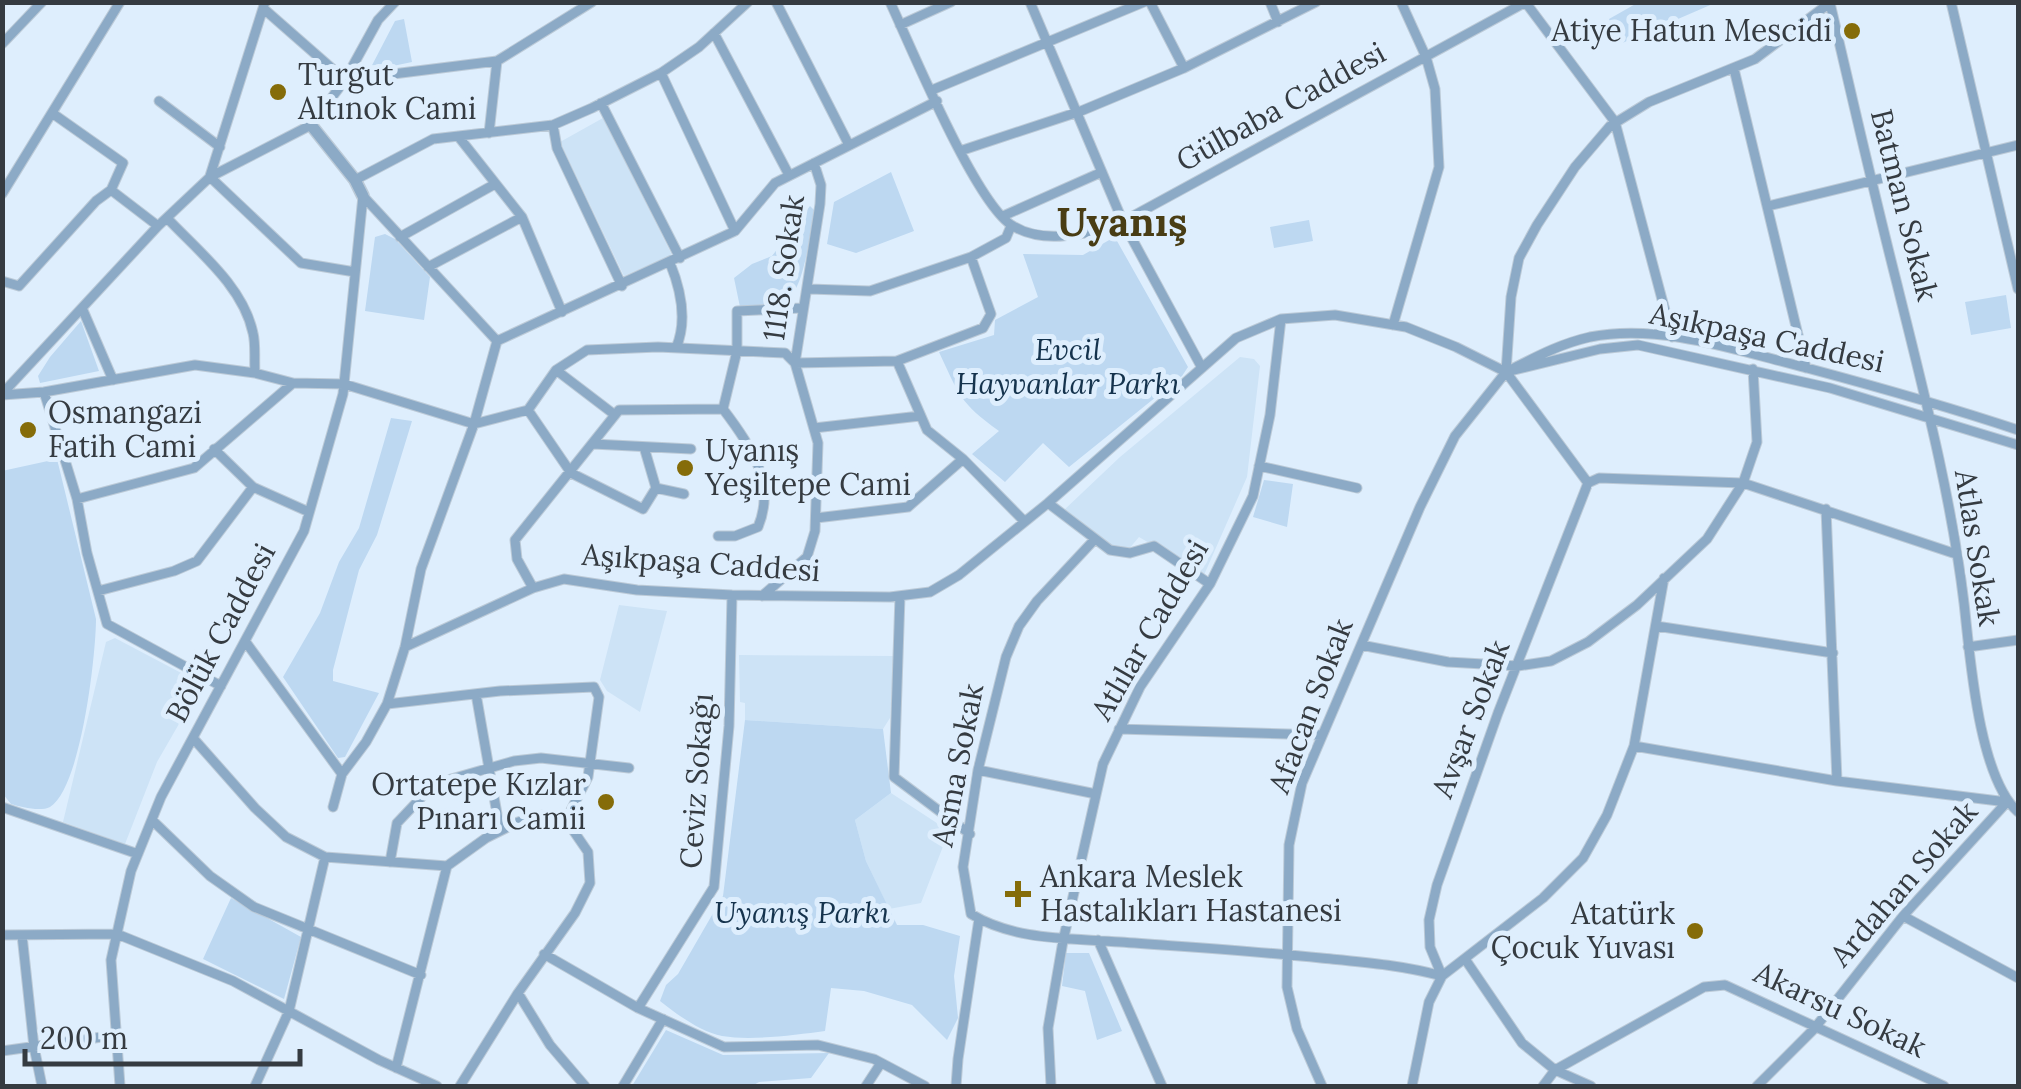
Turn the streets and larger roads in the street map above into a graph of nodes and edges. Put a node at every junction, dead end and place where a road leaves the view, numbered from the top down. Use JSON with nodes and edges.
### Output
{"nodes":[{"id":1,"x":42,"y":2,"type":"edge"},
{"id":2,"x":120,"y":2,"type":"edge"},
{"id":3,"x":395,"y":2,"type":"edge"},
{"id":4,"x":592,"y":2,"type":"edge"},
{"id":5,"x":748,"y":2,"type":"edge"},
{"id":6,"x":776,"y":2,"type":"edge"},
{"id":7,"x":890,"y":2,"type":"edge"},
{"id":8,"x":951,"y":2,"type":"edge"},
{"id":9,"x":1030,"y":2,"type":"edge"},
{"id":10,"x":1147,"y":2,"type":"edge"},
{"id":11,"x":1270,"y":2,"type":"edge"},
{"id":12,"x":1316,"y":2,"type":"edge"},
{"id":13,"x":1401,"y":2,"type":"edge"},
{"id":14,"x":1952,"y":2,"type":"edge"},
{"id":15,"x":1526,"y":3,"type":"edge"},
{"id":16,"x":1831,"y":3,"type":"edge"},
{"id":17,"x":264,"y":6,"type":"edge"},
{"id":18,"x":1278,"y":22,"type":"junction"},
{"id":19,"x":900,"y":24,"type":"junction"},
{"id":20,"x":714,"y":33,"type":"junction"},
{"id":21,"x":4,"y":39,"type":"edge"},
{"id":22,"x":1047,"y":42,"type":"junction"},
{"id":23,"x":1426,"y":57,"type":"junction"},
{"id":24,"x":497,"y":61,"type":"junction"},
{"id":25,"x":1184,"y":68,"type":"junction"},
{"id":26,"x":1734,"y":70,"type":"junction"},
{"id":27,"x":661,"y":72,"type":"junction"},
{"id":28,"x":344,"y":80,"type":"junction"},
{"id":29,"x":932,"y":90,"type":"junction"},
{"id":30,"x":159,"y":101,"type":"dead end"},
{"id":31,"x":937,"y":101,"type":"junction"},
{"id":32,"x":600,"y":103,"type":"junction"},
{"id":33,"x":1076,"y":112,"type":"junction"},
{"id":34,"x":52,"y":113,"type":"junction"},
{"id":35,"x":1615,"y":122,"type":"junction"},
{"id":36,"x":312,"y":124,"type":"junction"},
{"id":37,"x":553,"y":126,"type":"junction"},
{"id":38,"x":489,"y":133,"type":"junction"},
{"id":39,"x":458,"y":136,"type":"junction"},
{"id":40,"x":849,"y":145,"type":"junction"},
{"id":41,"x":220,"y":146,"type":"junction"},
{"id":42,"x":2018,"y":146,"type":"edge"},
{"id":43,"x":960,"y":151,"type":"junction"},
{"id":44,"x":1986,"y":152,"type":"junction"},
{"id":45,"x":814,"y":163,"type":"junction"},
{"id":46,"x":1102,"y":172,"type":"junction"},
{"id":47,"x":790,"y":176,"type":"junction"},
{"id":48,"x":210,"y":178,"type":"junction"},
{"id":49,"x":355,"y":180,"type":"junction"},
{"id":50,"x":1871,"y":180,"type":"junction"},
{"id":51,"x":494,"y":184,"type":"junction"},
{"id":52,"x":4,"y":187,"type":"edge"},
{"id":53,"x":111,"y":190,"type":"junction"},
{"id":54,"x":362,"y":196,"type":"junction"},
{"id":55,"x":1768,"y":206,"type":"junction"},
{"id":56,"x":1003,"y":216,"type":"junction"},
{"id":57,"x":522,"y":217,"type":"junction"},
{"id":58,"x":162,"y":222,"type":"junction"},
{"id":59,"x":1123,"y":222,"type":"junction"},
{"id":60,"x":1012,"y":226,"type":"junction"},
{"id":61,"x":735,"y":231,"type":"junction"},
{"id":62,"x":400,"y":237,"type":"junction"},
{"id":63,"x":971,"y":258,"type":"junction"},
{"id":64,"x":675,"y":260,"type":"junction"},
{"id":65,"x":2017,"y":266,"type":"edge"},
{"id":66,"x":428,"y":267,"type":"junction"},
{"id":67,"x":355,"y":272,"type":"junction"},
{"id":68,"x":2,"y":282,"type":"edge"},
{"id":69,"x":622,"y":286,"type":"junction"},
{"id":70,"x":808,"y":289,"type":"junction"},
{"id":71,"x":2018,"y":289,"type":"edge"},
{"id":72,"x":82,"y":308,"type":"junction"},
{"id":73,"x":802,"y":308,"type":"junction"},
{"id":74,"x":562,"y":312,"type":"junction"},
{"id":75,"x":1281,"y":319,"type":"junction"},
{"id":76,"x":1393,"y":325,"type":"junction"},
{"id":77,"x":1672,"y":337,"type":"junction"},
{"id":78,"x":497,"y":341,"type":"junction"},
{"id":79,"x":676,"y":348,"type":"junction"},
{"id":80,"x":737,"y":351,"type":"junction"},
{"id":81,"x":898,"y":360,"type":"junction"},
{"id":82,"x":795,"y":362,"type":"junction"},
{"id":83,"x":1202,"y":368,"type":"junction"},
{"id":84,"x":1806,"y":368,"type":"junction"},
{"id":85,"x":1753,"y":369,"type":"junction"},
{"id":86,"x":556,"y":370,"type":"junction"},
{"id":87,"x":1506,"y":372,"type":"junction"},
{"id":88,"x":255,"y":373,"type":"junction"},
{"id":89,"x":114,"y":380,"type":"junction"},
{"id":90,"x":293,"y":383,"type":"junction"},
{"id":91,"x":344,"y":384,"type":"junction"},
{"id":92,"x":44,"y":392,"type":"junction"},
{"id":93,"x":2,"y":394,"type":"edge"},
{"id":94,"x":1926,"y":402,"type":"junction"},
{"id":95,"x":723,"y":409,"type":"junction"},
{"id":96,"x":528,"y":410,"type":"junction"},
{"id":97,"x":615,"y":414,"type":"junction"},
{"id":98,"x":920,"y":416,"type":"junction"},
{"id":99,"x":1930,"y":418,"type":"junction"},
{"id":100,"x":474,"y":424,"type":"junction"},
{"id":101,"x":814,"y":428,"type":"junction"},
{"id":102,"x":2018,"y":430,"type":"edge"},
{"id":103,"x":593,"y":444,"type":"junction"},
{"id":104,"x":2018,"y":445,"type":"edge"},
{"id":105,"x":644,"y":447,"type":"junction"},
{"id":106,"x":214,"y":449,"type":"junction"},
{"id":107,"x":692,"y":450,"type":"dead end"},
{"id":108,"x":964,"y":459,"type":"junction"},
{"id":109,"x":1259,"y":466,"type":"junction"},
{"id":110,"x":572,"y":472,"type":"junction"},
{"id":111,"x":1588,"y":483,"type":"junction"},
{"id":112,"x":1742,"y":483,"type":"junction"},
{"id":113,"x":253,"y":487,"type":"junction"},
{"id":114,"x":656,"y":488,"type":"junction"},
{"id":115,"x":1358,"y":488,"type":"dead end"},
{"id":116,"x":684,"y":494,"type":"dead end"},
{"id":117,"x":77,"y":499,"type":"junction"},
{"id":118,"x":1048,"y":503,"type":"junction"},
{"id":119,"x":1826,"y":510,"type":"junction"},
{"id":120,"x":310,"y":512,"type":"junction"},
{"id":121,"x":816,"y":518,"type":"junction"},
{"id":122,"x":1024,"y":521,"type":"junction"},
{"id":123,"x":718,"y":536,"type":"dead end"},
{"id":124,"x":1095,"y":539,"type":"junction"},
{"id":125,"x":1956,"y":554,"type":"junction"},
{"id":126,"x":1664,"y":578,"type":"junction"},
{"id":127,"x":1210,"y":584,"type":"junction"},
{"id":128,"x":533,"y":588,"type":"junction"},
{"id":129,"x":98,"y":592,"type":"junction"},
{"id":130,"x":732,"y":595,"type":"junction"},
{"id":131,"x":762,"y":596,"type":"junction"},
{"id":132,"x":900,"y":596,"type":"junction"},
{"id":133,"x":1656,"y":626,"type":"junction"},
{"id":134,"x":246,"y":640,"type":"junction"},
{"id":135,"x":2018,"y":640,"type":"edge"},
{"id":136,"x":1361,"y":645,"type":"junction"},
{"id":137,"x":1968,"y":647,"type":"junction"},
{"id":138,"x":404,"y":648,"type":"junction"},
{"id":139,"x":1833,"y":653,"type":"junction"},
{"id":140,"x":1518,"y":666,"type":"junction"},
{"id":141,"x":221,"y":686,"type":"junction"},
{"id":142,"x":476,"y":694,"type":"junction"},
{"id":143,"x":387,"y":704,"type":"junction"},
{"id":144,"x":1120,"y":730,"type":"junction"},
{"id":145,"x":1322,"y":735,"type":"junction"},
{"id":146,"x":193,"y":738,"type":"junction"},
{"id":147,"x":1634,"y":746,"type":"junction"},
{"id":148,"x":590,"y":763,"type":"junction"},
{"id":149,"x":629,"y":768,"type":"dead end"},
{"id":150,"x":489,"y":770,"type":"junction"},
{"id":151,"x":978,"y":770,"type":"junction"},
{"id":152,"x":342,"y":774,"type":"junction"},
{"id":153,"x":1837,"y":782,"type":"junction"},
{"id":154,"x":1096,"y":794,"type":"junction"},
{"id":155,"x":2007,"y":802,"type":"junction"},
{"id":156,"x":2,"y":807,"type":"edge"},
{"id":157,"x":334,"y":807,"type":"dead end"},
{"id":158,"x":2018,"y":812,"type":"edge"},
{"id":159,"x":152,"y":820,"type":"junction"},
{"id":160,"x":566,"y":820,"type":"junction"},
{"id":161,"x":500,"y":831,"type":"junction"},
{"id":162,"x":970,"y":834,"type":"junction"},
{"id":163,"x":138,"y":854,"type":"junction"},
{"id":164,"x":325,"y":857,"type":"junction"},
{"id":165,"x":390,"y":862,"type":"junction"},
{"id":166,"x":447,"y":866,"type":"junction"},
{"id":167,"x":1904,"y":916,"type":"junction"},
{"id":168,"x":979,"y":920,"type":"junction"},
{"id":169,"x":308,"y":931,"type":"junction"},
{"id":170,"x":22,"y":934,"type":"junction"},
{"id":171,"x":117,"y":934,"type":"junction"},
{"id":172,"x":2,"y":935,"type":"edge"},
{"id":173,"x":1098,"y":940,"type":"junction"},
{"id":174,"x":1063,"y":941,"type":"junction"},
{"id":175,"x":544,"y":954,"type":"junction"},
{"id":176,"x":1289,"y":955,"type":"junction"},
{"id":177,"x":1465,"y":958,"type":"junction"},
{"id":178,"x":421,"y":976,"type":"junction"},
{"id":179,"x":1442,"y":976,"type":"junction"},
{"id":180,"x":2018,"y":978,"type":"edge"},
{"id":181,"x":518,"y":993,"type":"junction"},
{"id":182,"x":638,"y":1008,"type":"junction"},
{"id":183,"x":289,"y":1011,"type":"junction"},
{"id":184,"x":663,"y":1020,"type":"junction"},
{"id":185,"x":1814,"y":1029,"type":"junction"},
{"id":186,"x":116,"y":1035,"type":"junction"},
{"id":187,"x":34,"y":1047,"type":"junction"},
{"id":188,"x":2,"y":1051,"type":"edge"},
{"id":189,"x":881,"y":1062,"type":"junction"},
{"id":190,"x":396,"y":1068,"type":"junction"},
{"id":191,"x":1555,"y":1070,"type":"junction"},
{"id":192,"x":42,"y":1086,"type":"edge"},
{"id":193,"x":120,"y":1086,"type":"edge"},
{"id":194,"x":255,"y":1086,"type":"edge"},
{"id":195,"x":437,"y":1086,"type":"edge"},
{"id":196,"x":460,"y":1086,"type":"edge"},
{"id":197,"x":585,"y":1086,"type":"edge"},
{"id":198,"x":622,"y":1086,"type":"edge"},
{"id":199,"x":866,"y":1086,"type":"edge"},
{"id":200,"x":925,"y":1086,"type":"edge"},
{"id":201,"x":956,"y":1086,"type":"edge"},
{"id":202,"x":1051,"y":1086,"type":"edge"},
{"id":203,"x":1162,"y":1086,"type":"edge"},
{"id":204,"x":1322,"y":1086,"type":"edge"},
{"id":205,"x":1412,"y":1086,"type":"edge"},
{"id":206,"x":1542,"y":1086,"type":"edge"},
{"id":207,"x":1591,"y":1086,"type":"edge"},
{"id":208,"x":1757,"y":1086,"type":"edge"},
{"id":209,"x":1944,"y":1086,"type":"edge"}],
"edges":[{"from":1,"to":21,"type":"street"},
{"from":2,"to":34,"type":"street"},
{"from":3,"to":28,"type":"street"},
{"from":4,"to":24,"type":"street"},
{"from":5,"to":20,"type":"street"},
{"from":6,"to":40,"type":"street"},
{"from":7,"to":19,"type":"street"},
{"from":8,"to":19,"type":"street"},
{"from":9,"to":22,"type":"street"},
{"from":10,"to":22,"type":"street"},
{"from":10,"to":25,"type":"street"},
{"from":11,"to":18,"type":"street"},
{"from":12,"to":18,"type":"street"},
{"from":13,"to":23,"type":"street"},
{"from":14,"to":44,"type":"street"},
{"from":15,"to":23,"type":"street","name":"Gülbaba Caddesi"},
{"from":15,"to":35,"type":"street"},
{"from":16,"to":26,"type":"street"},
{"from":16,"to":50,"type":"street","name":"Batman Sokak"},
{"from":17,"to":28,"type":"street"},
{"from":17,"to":41,"type":"street"},
{"from":18,"to":25,"type":"street"},
{"from":19,"to":29,"type":"street"},
{"from":20,"to":27,"type":"street"},
{"from":20,"to":47,"type":"street"},
{"from":22,"to":29,"type":"street"},
{"from":22,"to":33,"type":"street"},
{"from":23,"to":59,"type":"street","name":"Gülbaba Caddesi"},
{"from":23,"to":76,"type":"street"},
{"from":24,"to":28,"type":"street"},
{"from":24,"to":38,"type":"street"},
{"from":25,"to":33,"type":"street"},
{"from":26,"to":35,"type":"street"},
{"from":26,"to":55,"type":"street"},
{"from":27,"to":32,"type":"street"},
{"from":27,"to":61,"type":"street"},
{"from":28,"to":36,"type":"street"},
{"from":29,"to":31,"type":"street"},
{"from":30,"to":41,"type":"street"},
{"from":31,"to":40,"type":"street"},
{"from":31,"to":43,"type":"street"},
{"from":32,"to":37,"type":"street"},
{"from":32,"to":64,"type":"street"},
{"from":33,"to":43,"type":"street"},
{"from":33,"to":46,"type":"street"},
{"from":34,"to":52,"type":"street"},
{"from":34,"to":53,"type":"street"},
{"from":35,"to":77,"type":"street"},
{"from":35,"to":87,"type":"street"},
{"from":36,"to":48,"type":"street"},
{"from":36,"to":49,"type":"street"},
{"from":37,"to":38,"type":"street"},
{"from":37,"to":69,"type":"street"},
{"from":38,"to":39,"type":"street"},
{"from":39,"to":49,"type":"street"},
{"from":39,"to":51,"type":"street"},
{"from":40,"to":45,"type":"street"},
{"from":41,"to":48,"type":"street"},
{"from":42,"to":44,"type":"street"},
{"from":43,"to":56,"type":"street"},
{"from":44,"to":50,"type":"street"},
{"from":44,"to":65,"type":"street"},
{"from":45,"to":47,"type":"street"},
{"from":45,"to":70,"type":"street","name":"1118. Sokak"},
{"from":46,"to":56,"type":"street"},
{"from":46,"to":59,"type":"street"},
{"from":47,"to":61,"type":"street"},
{"from":48,"to":58,"type":"street"},
{"from":48,"to":67,"type":"street"},
{"from":49,"to":54,"type":"street"},
{"from":50,"to":55,"type":"street"},
{"from":50,"to":94,"type":"street","name":"Batman Sokak"},
{"from":51,"to":57,"type":"street"},
{"from":51,"to":62,"type":"street"},
{"from":53,"to":58,"type":"street"},
{"from":53,"to":68,"type":"street"},
{"from":54,"to":62,"type":"street"},
{"from":54,"to":67,"type":"street","name":"Bölük Caddesi"},
{"from":55,"to":84,"type":"street"},
{"from":56,"to":60,"type":"street"},
{"from":57,"to":66,"type":"street"},
{"from":57,"to":74,"type":"street"},
{"from":58,"to":72,"type":"street"},
{"from":58,"to":88,"type":"street"},
{"from":59,"to":60,"type":"street","name":"Gülbaba Caddesi"},
{"from":59,"to":83,"type":"street"},
{"from":60,"to":63,"type":"street"},
{"from":61,"to":64,"type":"street"},
{"from":62,"to":66,"type":"street"},
{"from":63,"to":70,"type":"street"},
{"from":63,"to":81,"type":"street"},
{"from":64,"to":69,"type":"street"},
{"from":64,"to":79,"type":"street"},
{"from":65,"to":71,"type":"street"},
{"from":66,"to":78,"type":"street"},
{"from":67,"to":91,"type":"street","name":"Bölük Caddesi"},
{"from":69,"to":74,"type":"street"},
{"from":70,"to":73,"type":"street","name":"1118. Sokak"},
{"from":72,"to":89,"type":"street"},
{"from":72,"to":93,"type":"street"},
{"from":73,"to":80,"type":"street"},
{"from":73,"to":82,"type":"street","name":"1118. Sokak"},
{"from":74,"to":78,"type":"street"},
{"from":75,"to":76,"type":"street","name":"Aşıkpaşa Caddesi"},
{"from":75,"to":83,"type":"street","name":"Aşıkpaşa Caddesi"},
{"from":75,"to":109,"type":"street","name":"Atlılar Caddesi"},
{"from":76,"to":87,"type":"street","name":"Aşıkpaşa Caddesi"},
{"from":77,"to":84,"type":"street","name":"Aşıkpaşa Caddesi"},
{"from":77,"to":87,"type":"street","name":"Aşıkpaşa Caddesi"},
{"from":78,"to":100,"type":"street"},
{"from":79,"to":80,"type":"street"},
{"from":79,"to":86,"type":"street"},
{"from":80,"to":82,"type":"street"},
{"from":80,"to":95,"type":"street"},
{"from":81,"to":82,"type":"street"},
{"from":81,"to":98,"type":"street"},
{"from":82,"to":101,"type":"street","name":"1118. Sokak"},
{"from":83,"to":118,"type":"street","name":"Aşıkpaşa Caddesi"},
{"from":84,"to":94,"type":"street","name":"Aşıkpaşa Caddesi"},
{"from":85,"to":87,"type":"street","name":"Aşıkpaşa Caddesi"},
{"from":85,"to":99,"type":"street","name":"Aşıkpaşa Caddesi"},
{"from":85,"to":112,"type":"street"},
{"from":86,"to":96,"type":"street"},
{"from":86,"to":97,"type":"street"},
{"from":87,"to":111,"type":"street"},
{"from":87,"to":136,"type":"street","name":"Afacan Sokak"},
{"from":88,"to":89,"type":"street"},
{"from":88,"to":90,"type":"street"},
{"from":89,"to":92,"type":"street"},
{"from":90,"to":91,"type":"street"},
{"from":90,"to":106,"type":"street"},
{"from":91,"to":100,"type":"street"},
{"from":91,"to":120,"type":"street","name":"Bölük Caddesi"},
{"from":92,"to":93,"type":"street"},
{"from":92,"to":117,"type":"street"},
{"from":94,"to":99,"type":"street","name":"Batman Sokak"},
{"from":94,"to":102,"type":"street","name":"Aşıkpaşa Caddesi"},
{"from":95,"to":97,"type":"street"},
{"from":95,"to":123,"type":"street"},
{"from":96,"to":100,"type":"street"},
{"from":96,"to":110,"type":"street"},
{"from":97,"to":103,"type":"street"},
{"from":98,"to":101,"type":"street"},
{"from":98,"to":108,"type":"street"},
{"from":99,"to":104,"type":"street","name":"Aşıkpaşa Caddesi"},
{"from":99,"to":125,"type":"street","name":"Atlas Sokak"},
{"from":100,"to":138,"type":"street"},
{"from":101,"to":121,"type":"street","name":"1118. Sokak"},
{"from":103,"to":105,"type":"street"},
{"from":103,"to":110,"type":"street"},
{"from":105,"to":107,"type":"street"},
{"from":105,"to":114,"type":"street"},
{"from":106,"to":113,"type":"street"},
{"from":106,"to":117,"type":"street"},
{"from":108,"to":121,"type":"street"},
{"from":108,"to":122,"type":"street"},
{"from":109,"to":115,"type":"street"},
{"from":109,"to":127,"type":"street","name":"Atlılar Caddesi"},
{"from":110,"to":114,"type":"street"},
{"from":110,"to":128,"type":"street"},
{"from":111,"to":112,"type":"street"},
{"from":111,"to":140,"type":"street","name":"Avşar Sokak"},
{"from":112,"to":119,"type":"street"},
{"from":112,"to":126,"type":"street"},
{"from":113,"to":120,"type":"street"},
{"from":113,"to":129,"type":"street"},
{"from":114,"to":116,"type":"street"},
{"from":117,"to":129,"type":"street"},
{"from":118,"to":122,"type":"street","name":"Aşıkpaşa Caddesi"},
{"from":118,"to":124,"type":"street"},
{"from":119,"to":125,"type":"street"},
{"from":119,"to":139,"type":"street"},
{"from":120,"to":134,"type":"street","name":"Bölük Caddesi"},
{"from":121,"to":131,"type":"street","name":"1118. Sokak"},
{"from":122,"to":132,"type":"street","name":"Aşıkpaşa Caddesi"},
{"from":124,"to":127,"type":"street"},
{"from":124,"to":151,"type":"street","name":"Asma Sokak"},
{"from":125,"to":137,"type":"street","name":"Atlas Sokak"},
{"from":126,"to":133,"type":"street"},
{"from":126,"to":140,"type":"street"},
{"from":127,"to":144,"type":"street","name":"Atlılar Caddesi"},
{"from":128,"to":130,"type":"street","name":"Aşıkpaşa Caddesi"},
{"from":128,"to":138,"type":"street","name":"Aşıkpaşa Caddesi"},
{"from":129,"to":141,"type":"street"},
{"from":130,"to":131,"type":"street","name":"Aşıkpaşa Caddesi"},
{"from":130,"to":182,"type":"street","name":"Ceviz Sokağı"},
{"from":131,"to":132,"type":"street","name":"Aşıkpaşa Caddesi"},
{"from":132,"to":162,"type":"street"},
{"from":133,"to":139,"type":"street"},
{"from":133,"to":147,"type":"street"},
{"from":134,"to":141,"type":"street","name":"Bölük Caddesi"},
{"from":134,"to":152,"type":"street"},
{"from":135,"to":137,"type":"street"},
{"from":136,"to":140,"type":"street"},
{"from":136,"to":145,"type":"street","name":"Afacan Sokak"},
{"from":137,"to":155,"type":"street","name":"Atlas Sokak"},
{"from":138,"to":143,"type":"street"},
{"from":139,"to":153,"type":"street"},
{"from":140,"to":179,"type":"street","name":"Avşar Sokak"},
{"from":141,"to":146,"type":"street","name":"Bölük Caddesi"},
{"from":142,"to":143,"type":"street"},
{"from":142,"to":148,"type":"street"},
{"from":142,"to":150,"type":"street"},
{"from":143,"to":152,"type":"street"},
{"from":144,"to":145,"type":"street"},
{"from":144,"to":154,"type":"street","name":"Atlılar Caddesi"},
{"from":145,"to":176,"type":"street","name":"Afacan Sokak"},
{"from":146,"to":159,"type":"street","name":"Bölük Caddesi"},
{"from":146,"to":164,"type":"street"},
{"from":147,"to":153,"type":"street"},
{"from":147,"to":177,"type":"street"},
{"from":148,"to":149,"type":"street"},
{"from":148,"to":150,"type":"street"},
{"from":148,"to":160,"type":"street"},
{"from":150,"to":161,"type":"street"},
{"from":150,"to":165,"type":"street"},
{"from":151,"to":154,"type":"street"},
{"from":151,"to":162,"type":"street","name":"Asma Sokak"},
{"from":152,"to":157,"type":"street"},
{"from":153,"to":155,"type":"street"},
{"from":154,"to":174,"type":"street","name":"Atlılar Caddesi"},
{"from":155,"to":158,"type":"street"},
{"from":155,"to":167,"type":"street","name":"Ardahan Sokak"},
{"from":156,"to":163,"type":"street"},
{"from":159,"to":163,"type":"street","name":"Bölük Caddesi"},
{"from":159,"to":169,"type":"street"},
{"from":160,"to":161,"type":"street"},
{"from":160,"to":175,"type":"street"},
{"from":161,"to":166,"type":"street"},
{"from":162,"to":168,"type":"street","name":"Asma Sokak"},
{"from":163,"to":171,"type":"street","name":"Bölük Caddesi"},
{"from":164,"to":165,"type":"street"},
{"from":164,"to":169,"type":"street"},
{"from":165,"to":166,"type":"street"},
{"from":166,"to":178,"type":"street"},
{"from":167,"to":180,"type":"street"},
{"from":167,"to":185,"type":"street","name":"Ardahan Sokak"},
{"from":168,"to":174,"type":"street"},
{"from":168,"to":201,"type":"street"},
{"from":169,"to":178,"type":"street"},
{"from":169,"to":183,"type":"street"},
{"from":170,"to":171,"type":"street"},
{"from":170,"to":172,"type":"street"},
{"from":170,"to":187,"type":"street"},
{"from":171,"to":183,"type":"street"},
{"from":171,"to":186,"type":"street","name":"Bölük Caddesi"},
{"from":173,"to":174,"type":"street"},
{"from":173,"to":176,"type":"street"},
{"from":173,"to":203,"type":"street"},
{"from":174,"to":202,"type":"street","name":"Atlılar Caddesi"},
{"from":175,"to":181,"type":"street"},
{"from":175,"to":182,"type":"street"},
{"from":176,"to":179,"type":"street"},
{"from":176,"to":204,"type":"street","name":"Afacan Sokak"},
{"from":177,"to":179,"type":"street"},
{"from":177,"to":191,"type":"street"},
{"from":178,"to":190,"type":"street"},
{"from":179,"to":205,"type":"street"},
{"from":181,"to":196,"type":"street"},
{"from":181,"to":197,"type":"street"},
{"from":182,"to":184,"type":"street"},
{"from":183,"to":190,"type":"street"},
{"from":183,"to":194,"type":"street"},
{"from":184,"to":189,"type":"street"},
{"from":184,"to":198,"type":"street"},
{"from":185,"to":191,"type":"street","name":"Akarsu Sokak"},
{"from":185,"to":208,"type":"street","name":"Ardahan Sokak"},
{"from":185,"to":209,"type":"street","name":"Akarsu Sokak"},
{"from":186,"to":187,"type":"street"},
{"from":186,"to":193,"type":"street","name":"Bölük Caddesi"},
{"from":187,"to":188,"type":"street"},
{"from":187,"to":192,"type":"street"},
{"from":189,"to":199,"type":"street"},
{"from":189,"to":200,"type":"street"},
{"from":190,"to":195,"type":"street"},
{"from":191,"to":206,"type":"street"},
{"from":191,"to":207,"type":"street"}]}
